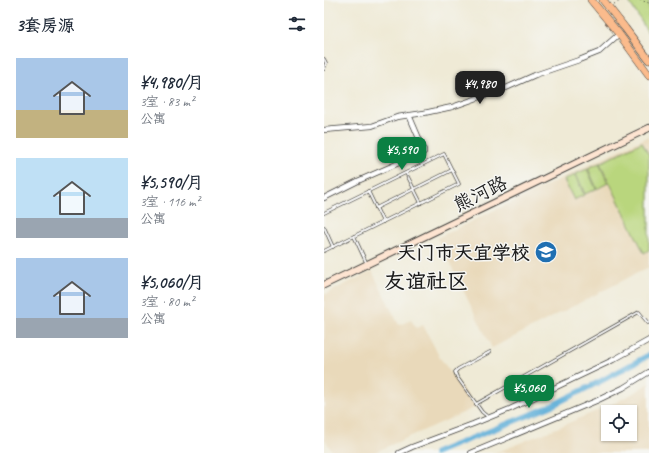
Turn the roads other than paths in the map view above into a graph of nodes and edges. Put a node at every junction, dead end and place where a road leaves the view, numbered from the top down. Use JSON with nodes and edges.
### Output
{"nodes":[{"id":1,"x":591,"y":0,"type":"edge"},
{"id":2,"x":603,"y":0,"type":"edge"},
{"id":3,"x":619,"y":34,"type":"junction"},
{"id":4,"x":324,"y":59,"type":"edge"},
{"id":5,"x":649,"y":60,"type":"edge"},
{"id":6,"x":324,"y":69,"type":"edge"},
{"id":7,"x":649,"y":75,"type":"edge"},
{"id":8,"x":409,"y":115,"type":"junction"},
{"id":9,"x":649,"y":128,"type":"edge"},
{"id":10,"x":324,"y":130,"type":"edge"},
{"id":11,"x":452,"y":170,"type":"junction"},
{"id":12,"x":406,"y":173,"type":"junction"},
{"id":13,"x":414,"y":189,"type":"junction"},
{"id":14,"x":368,"y":191,"type":"junction"},
{"id":15,"x":324,"y":198,"type":"edge"},
{"id":16,"x":421,"y":203,"type":"junction"},
{"id":17,"x":376,"y":208,"type":"junction"},
{"id":18,"x":324,"y":213,"type":"edge"},
{"id":19,"x":383,"y":222,"type":"junction"},
{"id":20,"x":324,"y":227,"type":"edge"},
{"id":21,"x":325,"y":233,"type":"edge"},
{"id":22,"x":354,"y":236,"type":"junction"},
{"id":23,"x":334,"y":246,"type":"junction"},
{"id":24,"x":324,"y":251,"type":"edge"},
{"id":25,"x":367,"y":264,"type":"junction"},
{"id":26,"x":324,"y":285,"type":"edge"},
{"id":27,"x":649,"y":322,"type":"edge"},
{"id":28,"x":649,"y":340,"type":"edge"},
{"id":29,"x":490,"y":352,"type":"dead end"},
{"id":30,"x":649,"y":372,"type":"edge"},
{"id":31,"x":476,"y":404,"type":"junction"},
{"id":32,"x":489,"y":418,"type":"junction"},
{"id":33,"x":399,"y":453,"type":"edge"},
{"id":34,"x":471,"y":453,"type":"edge"}],
"edges":[{"from":1,"to":3,"type":"main road"},
{"from":2,"to":5,"type":"main road"},
{"from":3,"to":7,"type":"main road"},
{"from":3,"to":8,"type":"street"},
{"from":4,"to":6,"type":"lane"},
{"from":8,"to":10,"type":"street"},
{"from":8,"to":15,"type":"street"},
{"from":9,"to":25,"type":"street","name":"熊河路"},
{"from":11,"to":12,"type":"lane"},
{"from":11,"to":13,"type":"lane"},
{"from":11,"to":16,"type":"lane"},
{"from":12,"to":13,"type":"lane"},
{"from":12,"to":14,"type":"lane"},
{"from":13,"to":16,"type":"lane"},
{"from":13,"to":17,"type":"lane"},
{"from":14,"to":17,"type":"lane"},
{"from":14,"to":18,"type":"lane"},
{"from":16,"to":19,"type":"lane"},
{"from":17,"to":19,"type":"lane"},
{"from":19,"to":22,"type":"lane"},
{"from":20,"to":21,"type":"lane"},
{"from":21,"to":23,"type":"lane"},
{"from":22,"to":23,"type":"lane"},
{"from":22,"to":25,"type":"lane"},
{"from":23,"to":24,"type":"lane"},
{"from":25,"to":26,"type":"street","name":"熊河路"},
{"from":27,"to":31,"type":"lane"},
{"from":28,"to":32,"type":"street"},
{"from":29,"to":31,"type":"lane"},
{"from":30,"to":34,"type":"street"},
{"from":31,"to":32,"type":"lane"},
{"from":32,"to":33,"type":"street"}]}
